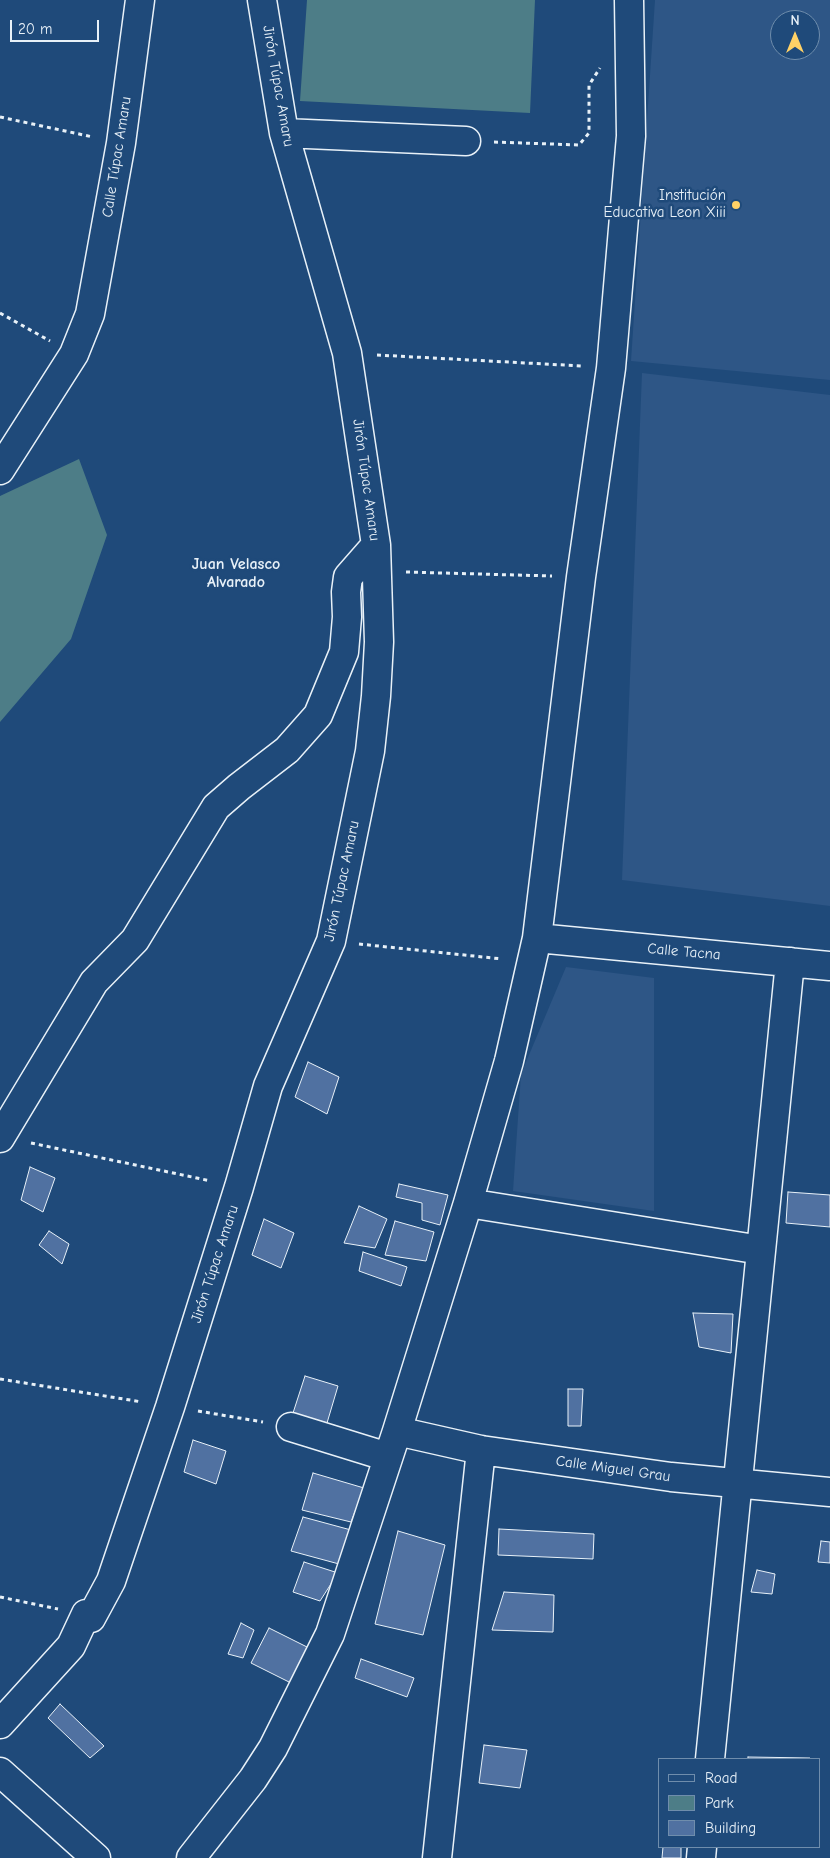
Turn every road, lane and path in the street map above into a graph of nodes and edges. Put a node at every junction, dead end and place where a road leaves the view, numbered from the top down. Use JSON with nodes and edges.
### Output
{"nodes":[{"id":1,"x":140,"y":0,"type":"edge"},
{"id":2,"x":262,"y":0,"type":"edge"},
{"id":3,"x":629,"y":0,"type":"edge"},
{"id":4,"x":603,"y":62,"type":"dead end"},
{"id":5,"x":0,"y":117,"type":"edge"},
{"id":6,"x":284,"y":133,"type":"junction"},
{"id":7,"x":466,"y":141,"type":"joint"},
{"id":8,"x":121,"y":143,"type":"junction"},
{"id":9,"x":0,"y":313,"type":"edge"},
{"id":10,"x":347,"y":353,"type":"junction"},
{"id":11,"x":74,"y":354,"type":"junction"},
{"id":12,"x":610,"y":368,"type":"junction"},
{"id":13,"x":0,"y":470,"type":"edge"},
{"id":14,"x":376,"y":544,"type":"junction"},
{"id":15,"x":378,"y":571,"type":"junction"},
{"id":16,"x":581,"y":577,"type":"junction"},
{"id":17,"x":537,"y":938,"type":"junction"},
{"id":18,"x":331,"y":941,"type":"junction"},
{"id":19,"x":510,"y":959,"type":"dead end"},
{"id":20,"x":790,"y":962,"type":"junction"},
{"id":21,"x":830,"y":966,"type":"edge"},
{"id":22,"x":0,"y":1137,"type":"edge"},
{"id":23,"x":239,"y":1186,"type":"junction"},
{"id":24,"x":468,"y":1203,"type":"junction"},
{"id":25,"x":761,"y":1250,"type":"junction"},
{"id":26,"x":291,"y":1427,"type":"dead end"},
{"id":27,"x":398,"y":1431,"type":"junction"},
{"id":28,"x":481,"y":1450,"type":"junction"},
{"id":29,"x":388,"y":1456,"type":"junction"},
{"id":30,"x":738,"y":1483,"type":"junction"},
{"id":31,"x":830,"y":1492,"type":"edge"},
{"id":32,"x":0,"y":1597,"type":"edge"},
{"id":33,"x":86,"y":1614,"type":"junction"},
{"id":34,"x":0,"y":1724,"type":"edge"},
{"id":35,"x":710,"y":1758,"type":"edge"},
{"id":36,"x":0,"y":1772,"type":"edge"},
{"id":37,"x":96,"y":1858,"type":"edge"},
{"id":38,"x":191,"y":1858,"type":"edge"},
{"id":39,"x":437,"y":1858,"type":"edge"}],
"edges":[{"from":1,"to":8,"type":"street","name":"Calle Túpac Amaru"},
{"from":2,"to":6,"type":"street","name":"Jirón Túpac Amaru"},
{"from":3,"to":12,"type":"street"},
{"from":4,"to":7,"type":"path"},
{"from":5,"to":8,"type":"path"},
{"from":6,"to":7,"type":"street"},
{"from":6,"to":10,"type":"street","name":"Jirón Túpac Amaru"},
{"from":8,"to":11,"type":"street","name":"Calle Túpac Amaru"},
{"from":9,"to":11,"type":"path"},
{"from":10,"to":12,"type":"path"},
{"from":10,"to":14,"type":"street","name":"Jirón Túpac Amaru"},
{"from":11,"to":13,"type":"street","name":"Calle Túpac Amaru"},
{"from":12,"to":16,"type":"street"},
{"from":14,"to":15,"type":"street","name":"Jirón Túpac Amaru"},
{"from":14,"to":22,"type":"street"},
{"from":15,"to":16,"type":"path"},
{"from":15,"to":18,"type":"street","name":"Jirón Túpac Amaru"},
{"from":16,"to":17,"type":"street"},
{"from":17,"to":20,"type":"street","name":"Calle Tacna"},
{"from":17,"to":24,"type":"street"},
{"from":18,"to":19,"type":"path"},
{"from":18,"to":23,"type":"street","name":"Jirón Túpac Amaru"},
{"from":20,"to":21,"type":"street","name":"Calle Tacna"},
{"from":20,"to":25,"type":"street"},
{"from":22,"to":23,"type":"path"},
{"from":23,"to":33,"type":"street","name":"Jirón Túpac Amaru"},
{"from":24,"to":25,"type":"street"},
{"from":24,"to":27,"type":"street"},
{"from":25,"to":30,"type":"street"},
{"from":26,"to":29,"type":"street"},
{"from":27,"to":28,"type":"street","name":"Calle Miguel Grau"},
{"from":27,"to":29,"type":"street"},
{"from":28,"to":30,"type":"street","name":"Calle Miguel Grau"},
{"from":28,"to":39,"type":"street"},
{"from":29,"to":38,"type":"street"},
{"from":30,"to":31,"type":"street","name":"Calle Miguel Grau"},
{"from":30,"to":35,"type":"street"},
{"from":32,"to":33,"type":"path"},
{"from":33,"to":34,"type":"street","name":"Jirón Túpac Amaru"},
{"from":36,"to":37,"type":"street"}]}
